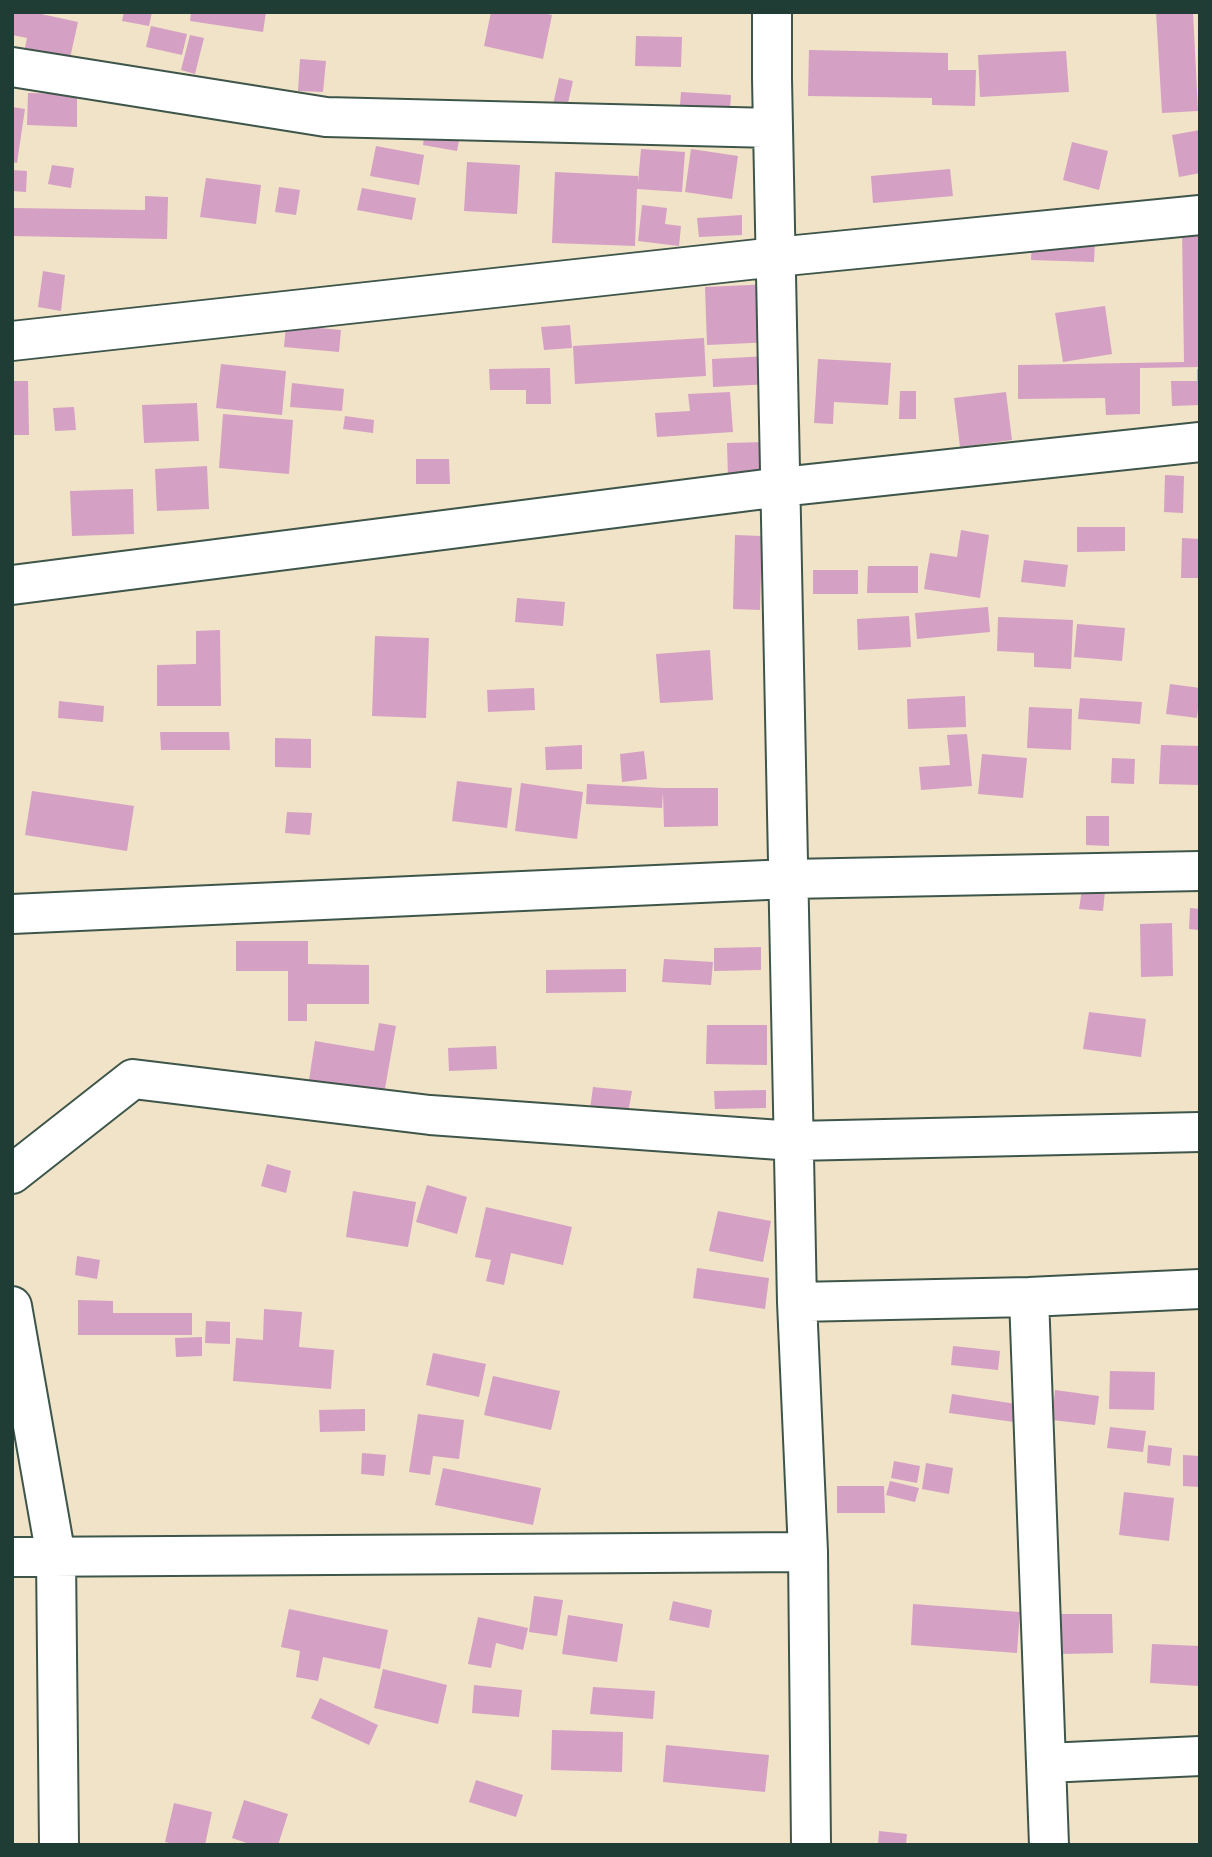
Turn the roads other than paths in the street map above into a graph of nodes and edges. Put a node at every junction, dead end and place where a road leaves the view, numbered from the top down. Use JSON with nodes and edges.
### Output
{"nodes":[{"id":1,"x":772,"y":12,"type":"edge"},
{"id":2,"x":12,"y":67,"type":"edge"},
{"id":3,"x":773,"y":128,"type":"junction"},
{"id":4,"x":1200,"y":215,"type":"edge"},
{"id":5,"x":776,"y":257,"type":"junction"},
{"id":6,"x":12,"y":341,"type":"edge"},
{"id":7,"x":1200,"y":442,"type":"edge"},
{"id":8,"x":781,"y":487,"type":"junction"},
{"id":9,"x":12,"y":585,"type":"edge"},
{"id":10,"x":1200,"y":871,"type":"edge"},
{"id":11,"x":789,"y":879,"type":"junction"},
{"id":12,"x":12,"y":914,"type":"edge"},
{"id":13,"x":1200,"y":1132,"type":"edge"},
{"id":14,"x":794,"y":1141,"type":"junction"},
{"id":15,"x":12,"y":1174,"type":"edge"},
{"id":16,"x":1200,"y":1289,"type":"edge"},
{"id":17,"x":1029,"y":1297,"type":"junction"},
{"id":18,"x":797,"y":1301,"type":"junction"},
{"id":19,"x":12,"y":1306,"type":"edge"},
{"id":20,"x":808,"y":1552,"type":"junction"},
{"id":21,"x":12,"y":1557,"type":"edge"},
{"id":22,"x":56,"y":1557,"type":"junction"},
{"id":23,"x":1200,"y":1756,"type":"edge"},
{"id":24,"x":1046,"y":1763,"type":"junction"},
{"id":25,"x":59,"y":1845,"type":"edge"},
{"id":26,"x":811,"y":1845,"type":"edge"},
{"id":27,"x":1049,"y":1845,"type":"edge"}],
"edges":[{"from":1,"to":3,"type":"street"},
{"from":2,"to":3,"type":"street"},
{"from":3,"to":5,"type":"street"},
{"from":4,"to":5,"type":"street"},
{"from":5,"to":6,"type":"street"},
{"from":5,"to":8,"type":"street"},
{"from":7,"to":8,"type":"street"},
{"from":8,"to":9,"type":"street"},
{"from":8,"to":11,"type":"street"},
{"from":10,"to":11,"type":"street"},
{"from":11,"to":12,"type":"street"},
{"from":11,"to":14,"type":"street"},
{"from":13,"to":14,"type":"street"},
{"from":14,"to":15,"type":"street"},
{"from":14,"to":18,"type":"street"},
{"from":16,"to":17,"type":"street"},
{"from":17,"to":18,"type":"street"},
{"from":17,"to":24,"type":"street"},
{"from":18,"to":20,"type":"street"},
{"from":19,"to":22,"type":"street"},
{"from":20,"to":22,"type":"street"},
{"from":20,"to":26,"type":"street"},
{"from":21,"to":22,"type":"street"},
{"from":22,"to":25,"type":"street"},
{"from":23,"to":24,"type":"street"},
{"from":24,"to":27,"type":"street"}]}
